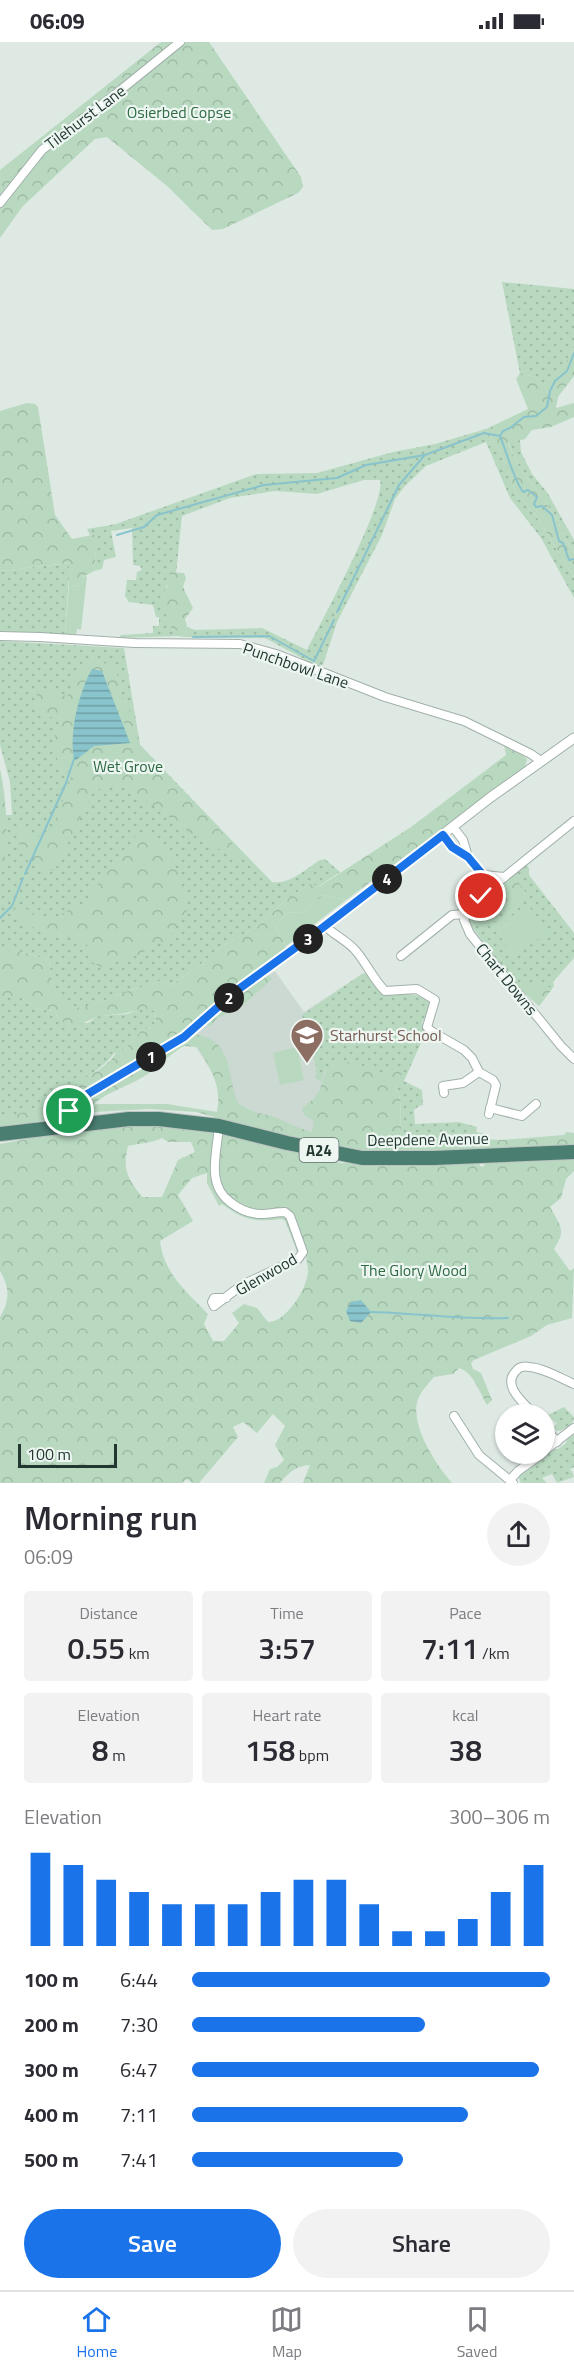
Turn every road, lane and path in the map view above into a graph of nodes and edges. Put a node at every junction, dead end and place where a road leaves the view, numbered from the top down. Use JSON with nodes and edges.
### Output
{"nodes":[{"id":1,"x":180,"y":42,"type":"edge"},
{"id":2,"x":0,"y":203,"type":"edge"},
{"id":3,"x":0,"y":636,"type":"edge"},
{"id":4,"x":574,"y":738,"type":"edge"},
{"id":5,"x":541,"y":761,"type":"junction"},
{"id":6,"x":574,"y":821,"type":"edge"},
{"id":7,"x":453,"y":827,"type":"junction"},
{"id":8,"x":443,"y":835,"type":"junction"},
{"id":9,"x":468,"y":857,"type":"junction"},
{"id":10,"x":483,"y":875,"type":"junction"},
{"id":11,"x":504,"y":877,"type":"junction"},
{"id":12,"x":481,"y":896,"type":"junction"},
{"id":13,"x":465,"y":914,"type":"junction"},
{"id":14,"x":325,"y":926,"type":"junction"},
{"id":15,"x":401,"y":956,"type":"dead end"},
{"id":16,"x":574,"y":1059,"type":"edge"},
{"id":17,"x":479,"y":1071,"type":"junction"},
{"id":18,"x":443,"y":1086,"type":"dead end"},
{"id":19,"x":74,"y":1102,"type":"junction"},
{"id":20,"x":536,"y":1104,"type":"dead end"},
{"id":21,"x":68,"y":1126,"type":"junction"},
{"id":22,"x":219,"y":1126,"type":"junction"},
{"id":23,"x":50,"y":1128,"type":"junction"},
{"id":24,"x":0,"y":1134,"type":"edge"},
{"id":25,"x":574,"y":1152,"type":"edge"},
{"id":26,"x":225,"y":1298,"type":"dead end"},
{"id":27,"x":574,"y":1384,"type":"edge"},
{"id":28,"x":525,"y":1404,"type":"edge"},
{"id":29,"x":454,"y":1416,"type":"dead end"},
{"id":30,"x":574,"y":1428,"type":"edge"},
{"id":31,"x":555,"y":1440,"type":"edge"},
{"id":32,"x":557,"y":1442,"type":"joint"},
{"id":33,"x":528,"y":1464,"type":"edge"},
{"id":34,"x":512,"y":1481,"type":"edge"}],
"edges":[{"from":1,"to":2,"type":"street","name":"Tilehurst Lane"},
{"from":3,"to":5,"type":"street","name":"Punchbowl Lane"},
{"from":4,"to":5,"type":"street"},
{"from":5,"to":7,"type":"street"},
{"from":6,"to":11,"type":"street"},
{"from":7,"to":8,"type":"street"},
{"from":7,"to":9,"type":"street"},
{"from":8,"to":9,"type":"street"},
{"from":8,"to":14,"type":"street"},
{"from":9,"to":10,"type":"street"},
{"from":10,"to":11,"type":"street"},
{"from":10,"to":12,"type":"street"},
{"from":11,"to":12,"type":"street"},
{"from":12,"to":13,"type":"street"},
{"from":13,"to":15,"type":"street"},
{"from":13,"to":16,"type":"street","name":"Chart Downs"},
{"from":14,"to":17,"type":"street"},
{"from":14,"to":19,"type":"street"},
{"from":17,"to":18,"type":"street"},
{"from":17,"to":20,"type":"street"},
{"from":19,"to":21,"type":"street"},
{"from":19,"to":23,"type":"street"},
{"from":21,"to":22,"type":"highway","name":"Deepdene Avenue","number":"A24"},
{"from":21,"to":23,"type":"highway","name":"Deepdene Avenue","number":"A24"},
{"from":22,"to":25,"type":"highway","name":"Deepdene Avenue","number":"A24"},
{"from":22,"to":26,"type":"street","name":"Glenwood"},
{"from":23,"to":24,"type":"highway","name":"Deepdene Avenue","number":"A24"},
{"from":27,"to":28,"type":"street"},
{"from":29,"to":34,"type":"street"},
{"from":30,"to":32,"type":"street"},
{"from":31,"to":32,"type":"street"},
{"from":33,"to":34,"type":"street"}]}
